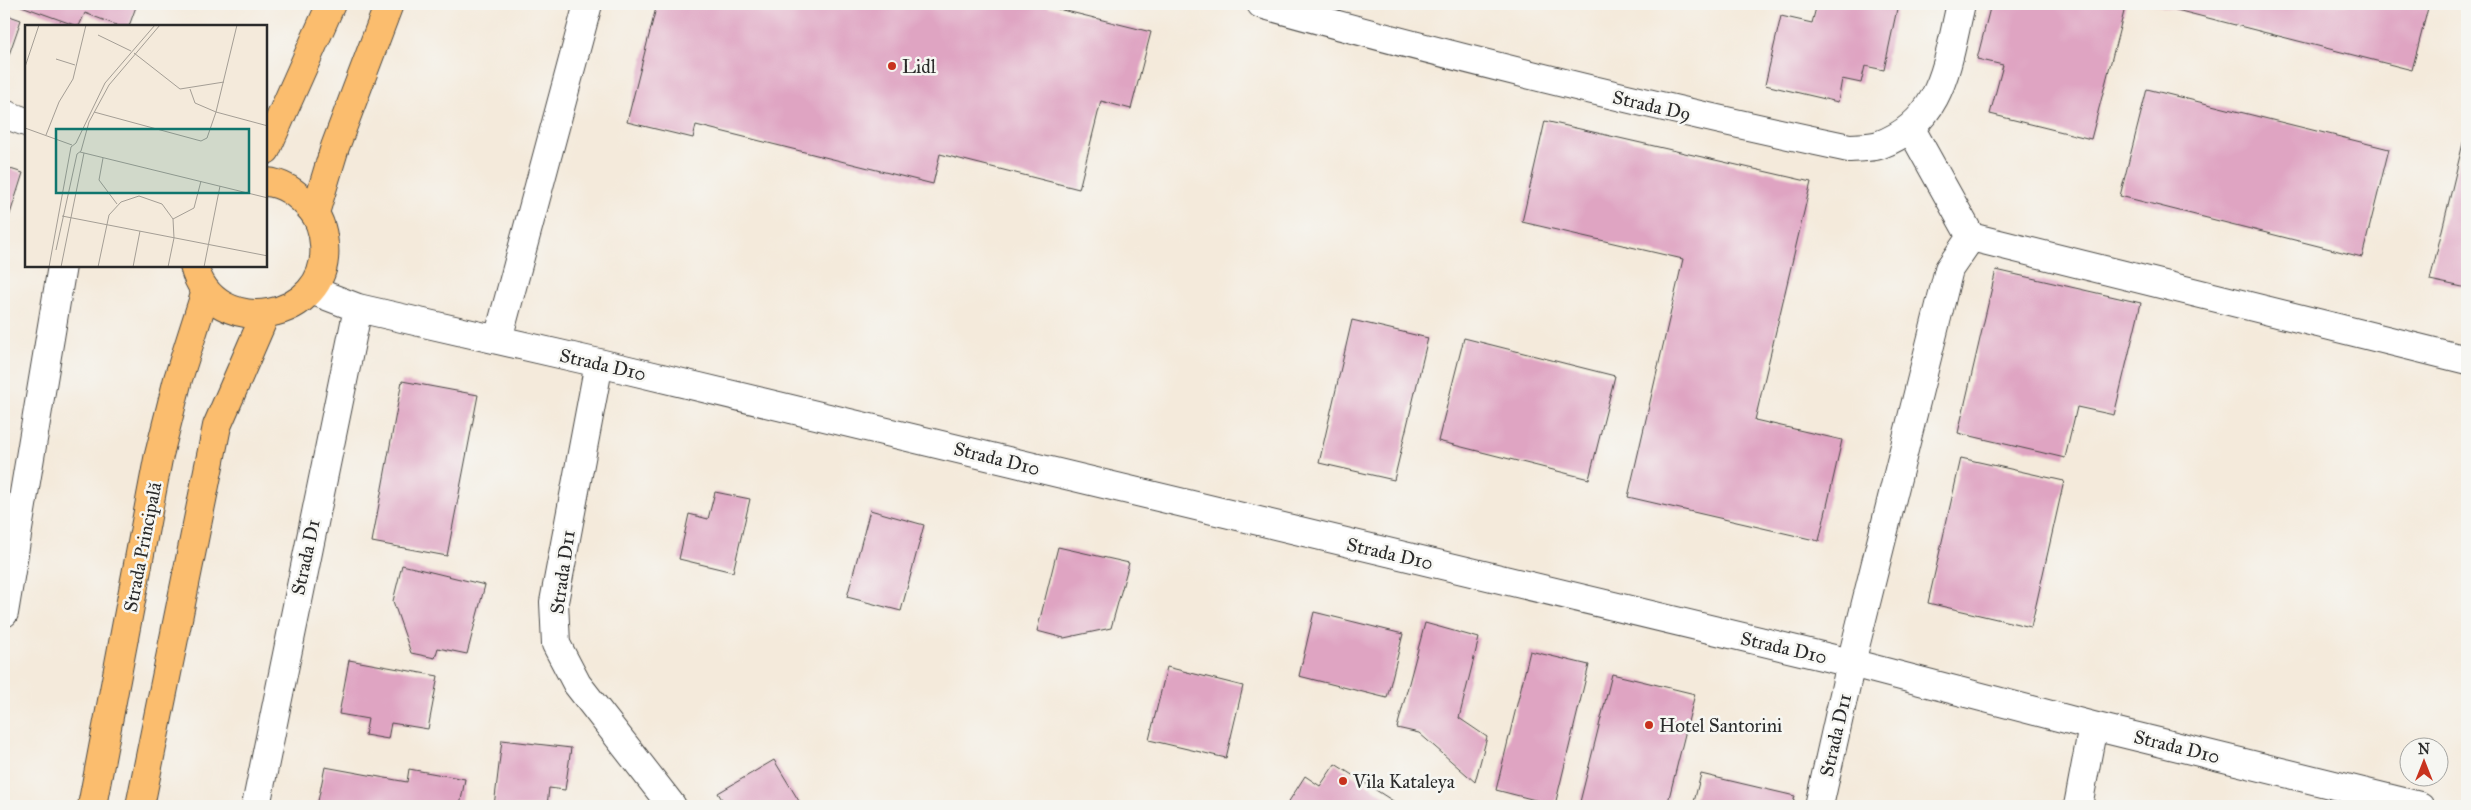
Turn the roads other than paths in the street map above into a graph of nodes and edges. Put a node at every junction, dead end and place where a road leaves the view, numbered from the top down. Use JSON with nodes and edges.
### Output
{"nodes":[{"id":1,"x":331,"y":4,"type":"edge"},
{"id":2,"x":389,"y":4,"type":"edge"},
{"id":3,"x":588,"y":4,"type":"edge"},
{"id":4,"x":1260,"y":4,"type":"edge"},
{"id":5,"x":1961,"y":4,"type":"edge"},
{"id":6,"x":4,"y":114,"type":"edge"},
{"id":7,"x":25,"y":122,"type":"edge"},
{"id":8,"x":1911,"y":129,"type":"junction"},
{"id":9,"x":268,"y":146,"type":"edge"},
{"id":10,"x":268,"y":183,"type":"edge"},
{"id":11,"x":315,"y":214,"type":"junction"},
{"id":12,"x":1970,"y":237,"type":"junction"},
{"id":13,"x":62,"y":268,"type":"edge"},
{"id":14,"x":195,"y":268,"type":"edge"},
{"id":15,"x":311,"y":290,"type":"junction"},
{"id":16,"x":206,"y":291,"type":"junction"},
{"id":17,"x":358,"y":308,"type":"junction"},
{"id":18,"x":265,"y":315,"type":"junction"},
{"id":19,"x":498,"y":339,"type":"junction"},
{"id":20,"x":2467,"y":360,"type":"edge"},
{"id":21,"x":600,"y":363,"type":"junction"},
{"id":22,"x":4,"y":613,"type":"edge"},
{"id":23,"x":1851,"y":663,"type":"junction"},
{"id":24,"x":2093,"y":726,"type":"junction"},
{"id":25,"x":92,"y":806,"type":"edge"},
{"id":26,"x":140,"y":806,"type":"edge"},
{"id":27,"x":256,"y":806,"type":"edge"},
{"id":28,"x":672,"y":806,"type":"edge"},
{"id":29,"x":1819,"y":806,"type":"edge"},
{"id":30,"x":2078,"y":806,"type":"edge"},
{"id":31,"x":2420,"y":806,"type":"edge"}],
"edges":[{"from":1,"to":9,"type":"main road"},
{"from":2,"to":11,"type":"main road"},
{"from":3,"to":19,"type":"street"},
{"from":4,"to":8,"type":"street","name":"Strada D9"},
{"from":5,"to":8,"type":"street","name":"Strada D9"},
{"from":6,"to":7,"type":"street"},
{"from":8,"to":12,"type":"street"},
{"from":10,"to":11,"type":"main road"},
{"from":11,"to":15,"type":"main road"},
{"from":12,"to":20,"type":"street"},
{"from":12,"to":23,"type":"street","name":"Strada D11"},
{"from":13,"to":22,"type":"street"},
{"from":14,"to":16,"type":"main road"},
{"from":15,"to":17,"type":"street","name":"Strada D10"},
{"from":15,"to":18,"type":"main road"},
{"from":16,"to":18,"type":"main road"},
{"from":16,"to":25,"type":"main road","name":"Strada Principală"},
{"from":17,"to":19,"type":"street","name":"Strada D10"},
{"from":17,"to":27,"type":"street","name":"Strada D1"},
{"from":18,"to":26,"type":"main road"},
{"from":19,"to":21,"type":"street","name":"Strada D10"},
{"from":21,"to":23,"type":"street","name":"Strada D10"},
{"from":21,"to":28,"type":"street","name":"Strada D11"},
{"from":23,"to":24,"type":"street","name":"Strada D10"},
{"from":23,"to":29,"type":"street","name":"Strada D11"},
{"from":24,"to":30,"type":"street"},
{"from":24,"to":31,"type":"street","name":"Strada D10"}]}
